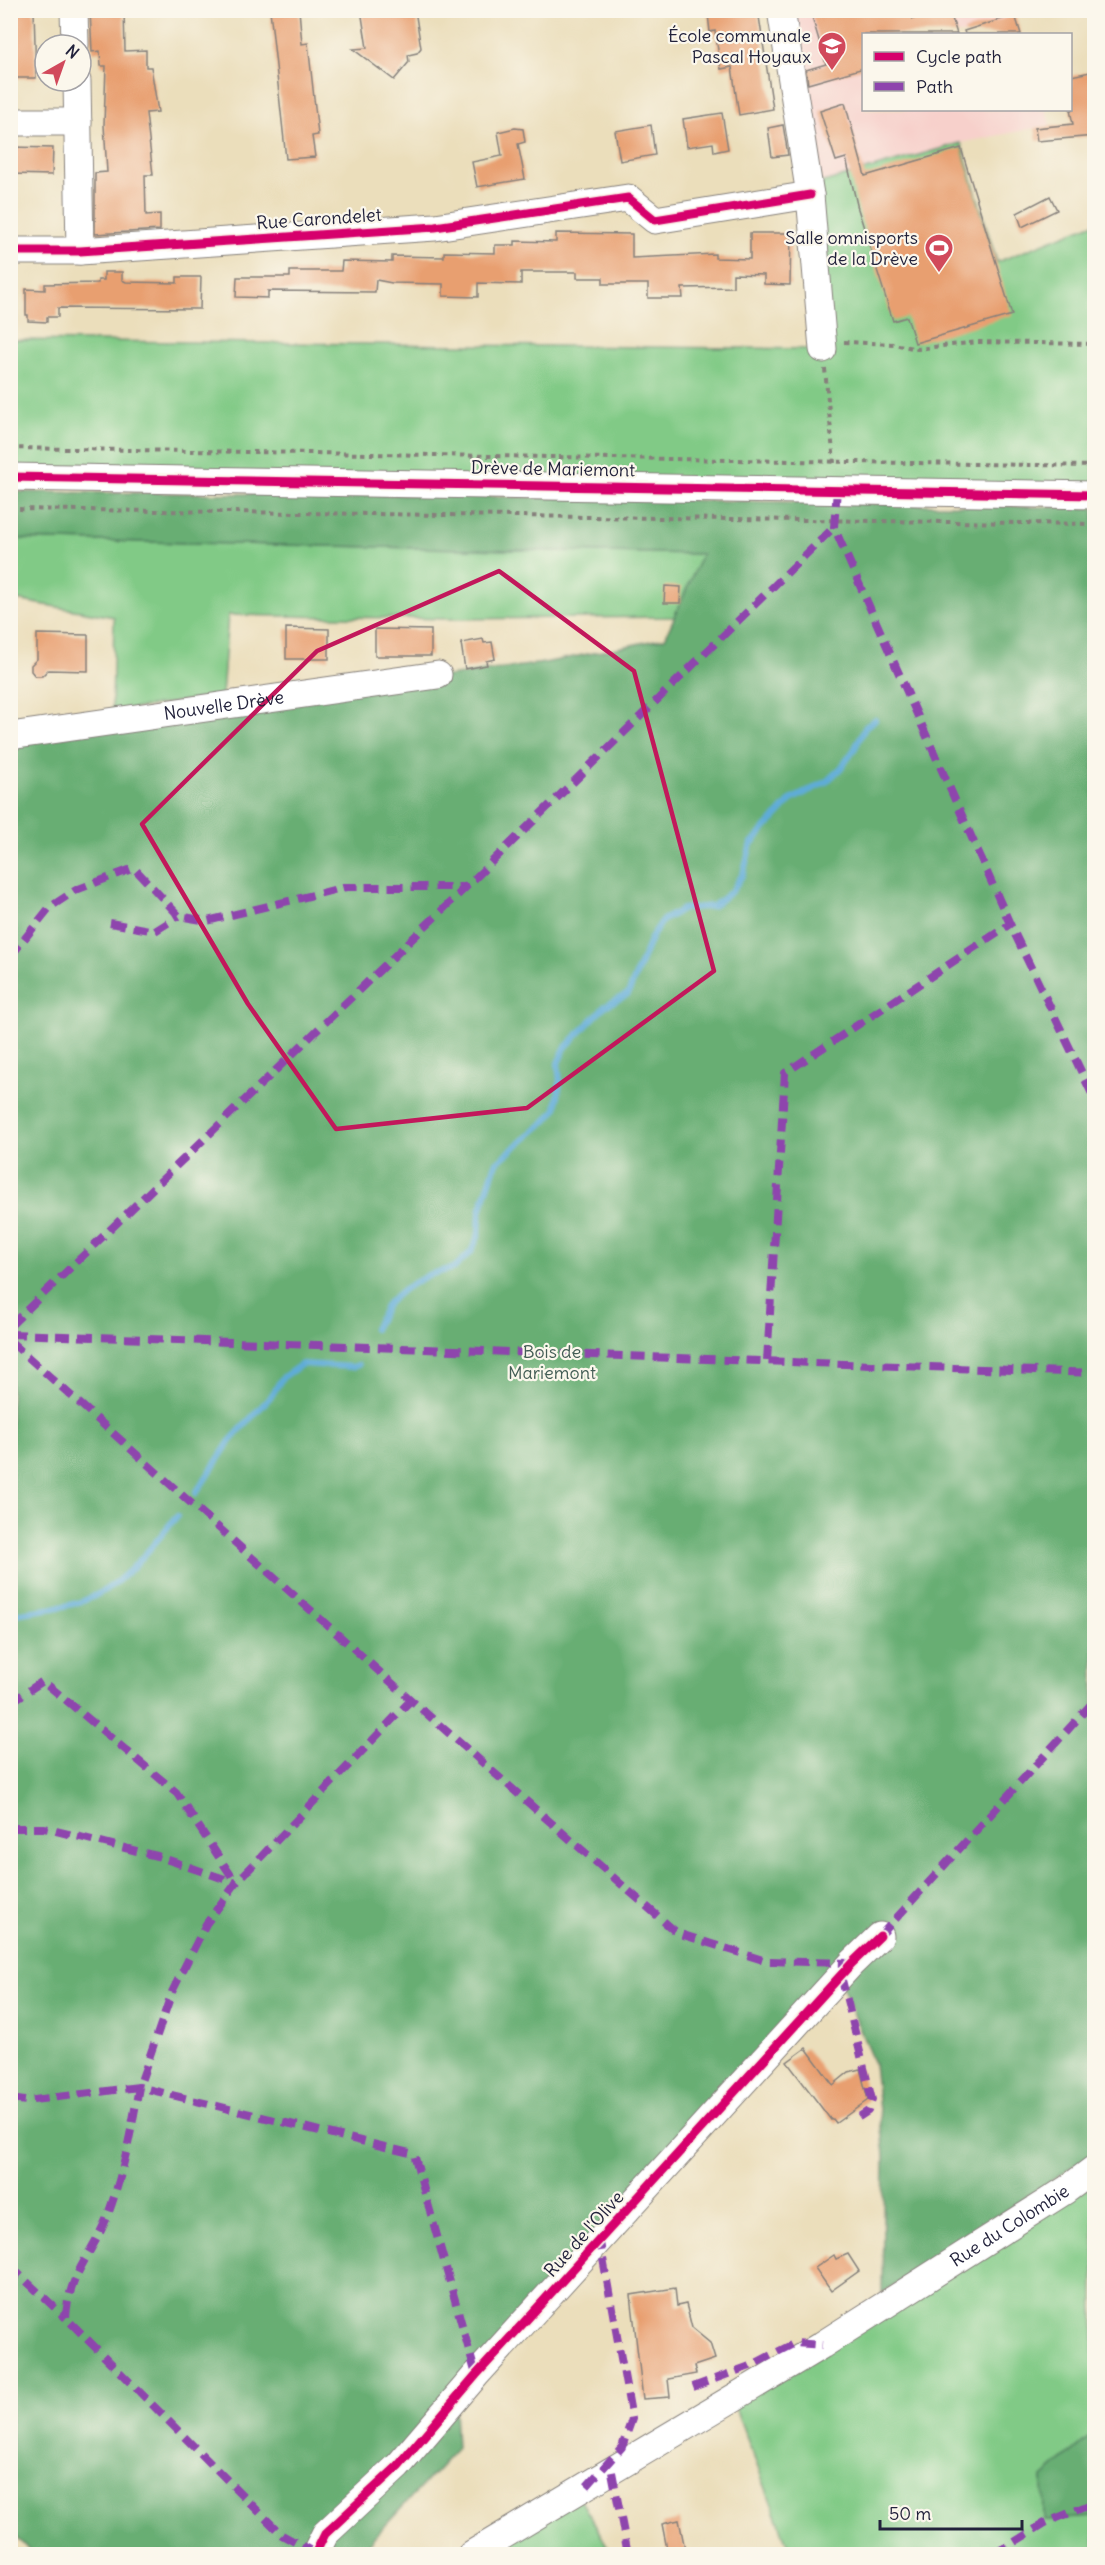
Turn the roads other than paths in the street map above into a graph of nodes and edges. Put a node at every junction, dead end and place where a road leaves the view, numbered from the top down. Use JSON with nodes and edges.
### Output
{"nodes":[{"id":1,"x":74,"y":10,"type":"edge"},
{"id":2,"x":781,"y":10,"type":"edge"},
{"id":3,"x":75,"y":33,"type":"edge"},
{"id":4,"x":77,"y":93,"type":"edge"},
{"id":5,"x":10,"y":122,"type":"edge"},
{"id":6,"x":78,"y":122,"type":"junction"},
{"id":7,"x":810,"y":195,"type":"junction"},
{"id":8,"x":10,"y":250,"type":"edge"},
{"id":9,"x":80,"y":251,"type":"junction"},
{"id":10,"x":822,"y":345,"type":"road end"},
{"id":11,"x":10,"y":477,"type":"edge"},
{"id":12,"x":1095,"y":495,"type":"edge"},
{"id":13,"x":438,"y":675,"type":"dead end"},
{"id":14,"x":10,"y":736,"type":"edge"},
{"id":15,"x":880,"y":1936,"type":"dead end"},
{"id":16,"x":1095,"y":2169,"type":"edge"},
{"id":17,"x":315,"y":2554,"type":"edge"},
{"id":18,"x":472,"y":2554,"type":"edge"}],
"edges":[{"from":1,"to":3,"type":"street"},
{"from":2,"to":7,"type":"street"},
{"from":4,"to":6,"type":"street"},
{"from":5,"to":6,"type":"street"},
{"from":6,"to":9,"type":"street"},
{"from":7,"to":9,"type":"street","name":"Rue Carondelet"},
{"from":7,"to":10,"type":"street"},
{"from":8,"to":9,"type":"street","name":"Rue Carondelet"},
{"from":11,"to":12,"type":"street","name":"Drève de Mariemont"},
{"from":13,"to":14,"type":"street","name":"Nouvelle Drève"},
{"from":15,"to":17,"type":"street","name":"Rue de l'Olive"},
{"from":16,"to":18,"type":"street","name":"Rue du Colombie"}]}
